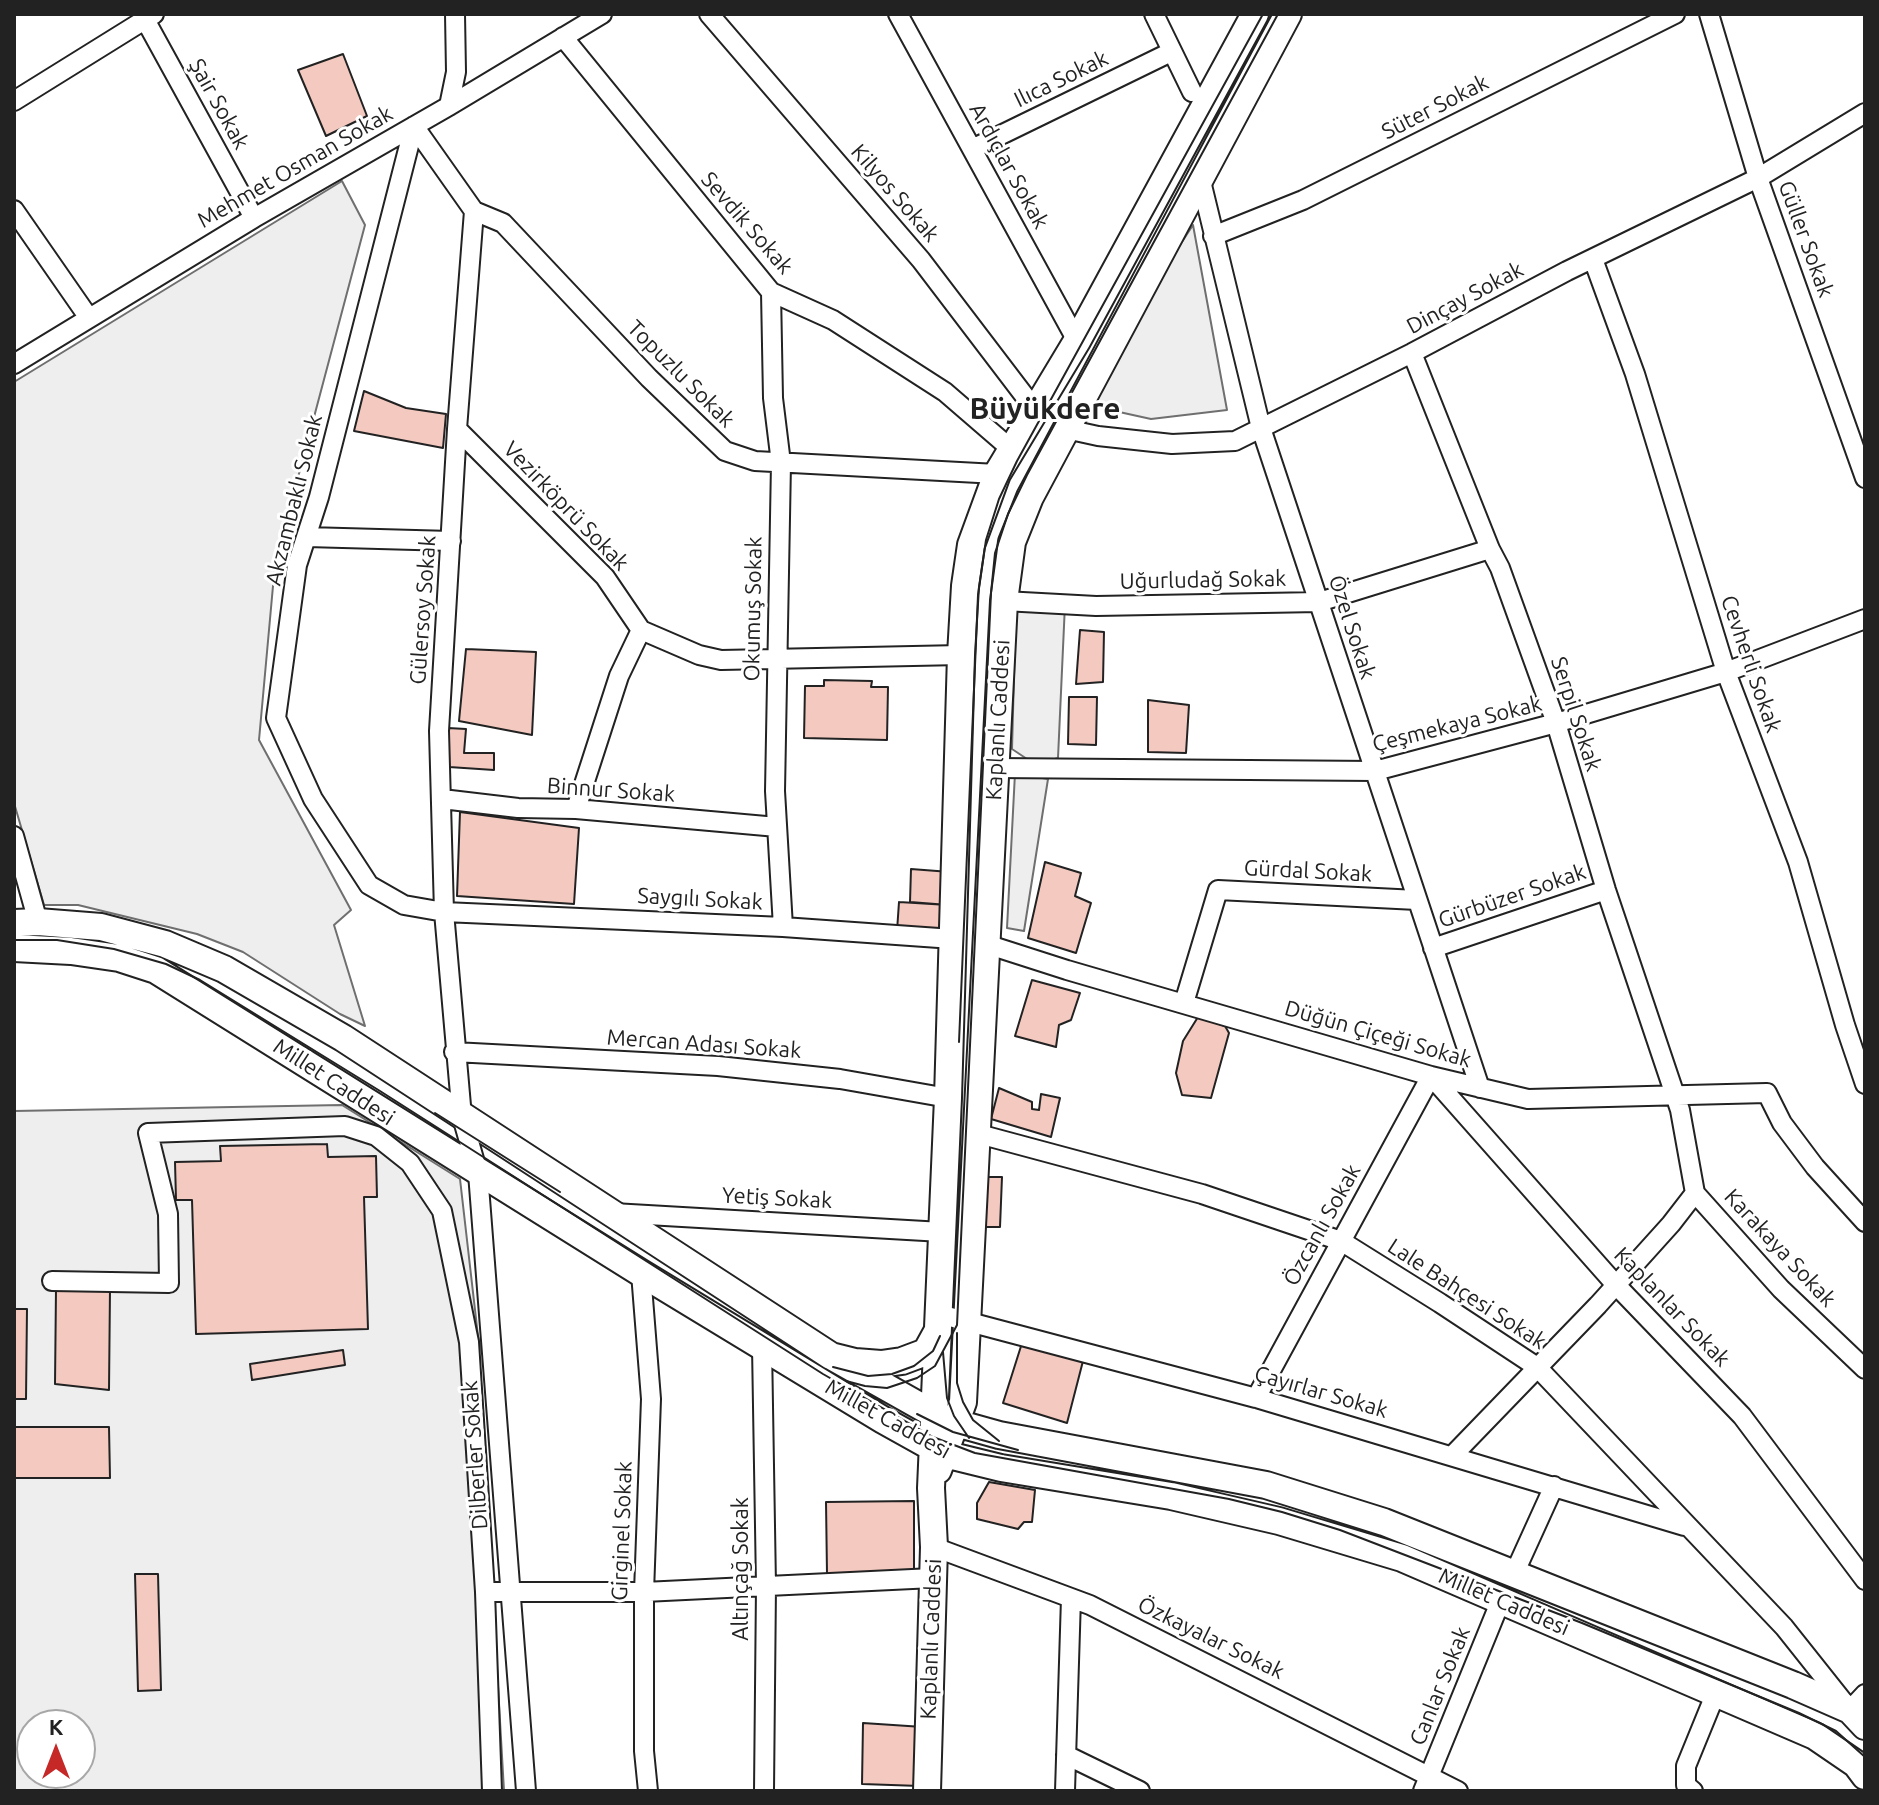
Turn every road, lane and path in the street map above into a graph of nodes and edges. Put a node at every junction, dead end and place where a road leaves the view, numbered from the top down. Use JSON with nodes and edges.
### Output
{"nodes":[{"id":1,"x":455,"y":14,"type":"edge"},
{"id":2,"x":602,"y":14,"type":"edge"},
{"id":3,"x":709,"y":14,"type":"edge"},
{"id":4,"x":899,"y":14,"type":"edge"},
{"id":5,"x":1154,"y":14,"type":"edge"},
{"id":6,"x":1255,"y":14,"type":"edge"},
{"id":7,"x":1288,"y":14,"type":"edge"},
{"id":8,"x":1675,"y":14,"type":"edge"},
{"id":9,"x":1709,"y":14,"type":"edge"},
{"id":10,"x":147,"y":16,"type":"edge"},
{"id":11,"x":563,"y":37,"type":"junction"},
{"id":12,"x":1171,"y":52,"type":"junction"},
{"id":13,"x":1192,"y":92,"type":"dead end"},
{"id":14,"x":14,"y":101,"type":"edge"},
{"id":15,"x":449,"y":106,"type":"junction"},
{"id":16,"x":1865,"y":113,"type":"edge"},
{"id":17,"x":414,"y":126,"type":"junction"},
{"id":18,"x":972,"y":149,"type":"junction"},
{"id":19,"x":1199,"y":177,"type":"junction"},
{"id":20,"x":1758,"y":178,"type":"junction"},
{"id":21,"x":14,"y":210,"type":"edge"},
{"id":22,"x":474,"y":211,"type":"junction"},
{"id":23,"x":254,"y":218,"type":"junction"},
{"id":24,"x":1213,"y":236,"type":"junction"},
{"id":25,"x":1593,"y":259,"type":"junction"},
{"id":26,"x":771,"y":292,"type":"junction"},
{"id":27,"x":89,"y":318,"type":"junction"},
{"id":28,"x":1077,"y":341,"type":"junction"},
{"id":29,"x":1412,"y":353,"type":"junction"},
{"id":30,"x":14,"y":364,"type":"edge"},
{"id":31,"x":1036,"y":411,"type":"junction"},
{"id":32,"x":1261,"y":428,"type":"junction"},
{"id":33,"x":457,"y":429,"type":"junction"},
{"id":34,"x":1066,"y":429,"type":"junction"},
{"id":35,"x":1011,"y":449,"type":"junction"},
{"id":36,"x":781,"y":463,"type":"junction"},
{"id":37,"x":997,"y":474,"type":"junction"},
{"id":38,"x":1865,"y":478,"type":"edge"},
{"id":39,"x":307,"y":537,"type":"junction"},
{"id":40,"x":451,"y":541,"type":"junction"},
{"id":41,"x":1490,"y":549,"type":"junction"},
{"id":42,"x":1004,"y":601,"type":"junction"},
{"id":43,"x":1319,"y":602,"type":"junction"},
{"id":44,"x":1865,"y":619,"type":"edge"},
{"id":45,"x":641,"y":630,"type":"junction"},
{"id":46,"x":961,"y":655,"type":"junction"},
{"id":47,"x":776,"y":660,"type":"junction"},
{"id":48,"x":1726,"y":672,"type":"junction"},
{"id":49,"x":1556,"y":723,"type":"junction"},
{"id":50,"x":995,"y":768,"type":"junction"},
{"id":51,"x":1375,"y":771,"type":"junction"},
{"id":52,"x":442,"y":799,"type":"junction"},
{"id":53,"x":576,"y":809,"type":"junction"},
{"id":54,"x":777,"y":827,"type":"junction"},
{"id":55,"x":14,"y":836,"type":"edge"},
{"id":56,"x":1606,"y":890,"type":"junction"},
{"id":57,"x":1417,"y":900,"type":"junction"},
{"id":58,"x":444,"y":912,"type":"junction"},
{"id":59,"x":26,"y":922,"type":"edge"},
{"id":60,"x":783,"y":927,"type":"junction"},
{"id":61,"x":953,"y":939,"type":"junction"},
{"id":62,"x":986,"y":944,"type":"junction"},
{"id":63,"x":14,"y":948,"type":"edge"},
{"id":64,"x":1433,"y":948,"type":"junction"},
{"id":65,"x":1184,"y":1003,"type":"junction"},
{"id":66,"x":454,"y":1052,"type":"junction"},
{"id":67,"x":1431,"y":1076,"type":"junction"},
{"id":68,"x":1865,"y":1084,"type":"edge"},
{"id":69,"x":1480,"y":1088,"type":"junction"},
{"id":70,"x":1676,"y":1097,"type":"junction"},
{"id":71,"x":948,"y":1098,"type":"junction"},
{"id":72,"x":462,"y":1117,"type":"junction"},
{"id":73,"x":975,"y":1133,"type":"junction"},
{"id":74,"x":478,"y":1173,"type":"junction"},
{"id":75,"x":1695,"y":1193,"type":"junction"},
{"id":76,"x":610,"y":1213,"type":"junction"},
{"id":77,"x":1865,"y":1222,"type":"edge"},
{"id":78,"x":942,"y":1232,"type":"junction"},
{"id":79,"x":1341,"y":1241,"type":"junction"},
{"id":80,"x":641,"y":1273,"type":"junction"},
{"id":81,"x":52,"y":1281,"type":"dead end"},
{"id":82,"x":1616,"y":1285,"type":"junction"},
{"id":83,"x":968,"y":1320,"type":"junction"},
{"id":84,"x":938,"y":1323,"type":"junction"},
{"id":85,"x":762,"y":1346,"type":"junction"},
{"id":86,"x":831,"y":1356,"type":"junction"},
{"id":87,"x":1537,"y":1367,"type":"junction"},
{"id":88,"x":1865,"y":1369,"type":"edge"},
{"id":89,"x":1256,"y":1398,"type":"junction"},
{"id":90,"x":945,"y":1419,"type":"junction"},
{"id":91,"x":938,"y":1451,"type":"junction"},
{"id":92,"x":1453,"y":1455,"type":"junction"},
{"id":93,"x":1554,"y":1486,"type":"junction"},
{"id":94,"x":1687,"y":1527,"type":"junction"},
{"id":95,"x":934,"y":1547,"type":"junction"},
{"id":96,"x":1514,"y":1574,"type":"junction"},
{"id":97,"x":933,"y":1578,"type":"junction"},
{"id":98,"x":1865,"y":1580,"type":"edge"},
{"id":99,"x":766,"y":1586,"type":"junction"},
{"id":100,"x":509,"y":1590,"type":"junction"},
{"id":101,"x":485,"y":1592,"type":"junction"},
{"id":102,"x":644,"y":1592,"type":"junction"},
{"id":103,"x":1071,"y":1598,"type":"junction"},
{"id":104,"x":1501,"y":1600,"type":"junction"},
{"id":105,"x":1715,"y":1695,"type":"junction"},
{"id":106,"x":1860,"y":1710,"type":"edge"},
{"id":107,"x":1066,"y":1755,"type":"junction"},
{"id":108,"x":1865,"y":1776,"type":"edge"},
{"id":109,"x":1426,"y":1784,"type":"edge"},
{"id":110,"x":492,"y":1791,"type":"edge"},
{"id":111,"x":526,"y":1791,"type":"edge"},
{"id":112,"x":648,"y":1791,"type":"edge"},
{"id":113,"x":764,"y":1791,"type":"edge"},
{"id":114,"x":927,"y":1791,"type":"edge"},
{"id":115,"x":1065,"y":1791,"type":"edge"},
{"id":116,"x":1140,"y":1791,"type":"edge"},
{"id":117,"x":1458,"y":1791,"type":"edge"},
{"id":118,"x":1693,"y":1791,"type":"edge"}],
"edges":[{"from":1,"to":15,"type":"street"},
{"from":2,"to":11,"type":"street","name":"Mehmet Osman Sokak"},
{"from":3,"to":31,"type":"street","name":"Kilyos Sokak"},
{"from":4,"to":18,"type":"street","name":"Ardıçlar Sokak"},
{"from":5,"to":12,"type":"street"},
{"from":6,"to":28,"type":"main road","name":"Kaplanlı Caddesi"},
{"from":7,"to":19,"type":"main road","name":"Kaplanlı Caddesi"},
{"from":8,"to":24,"type":"street","name":"Süter Sokak"},
{"from":9,"to":20,"type":"street","name":"Güller Sokak"},
{"from":10,"to":14,"type":"street"},
{"from":10,"to":23,"type":"street","name":"Şair Sokak"},
{"from":11,"to":15,"type":"street","name":"Mehmet Osman Sokak"},
{"from":11,"to":26,"type":"street","name":"Sevdik Sokak"},
{"from":12,"to":13,"type":"street"},
{"from":12,"to":18,"type":"street","name":"Ilıca Sokak"},
{"from":15,"to":17,"type":"street","name":"Mehmet Osman Sokak"},
{"from":16,"to":20,"type":"street","name":"Dinçay Sokak"},
{"from":17,"to":22,"type":"street"},
{"from":17,"to":23,"type":"street","name":"Mehmet Osman Sokak"},
{"from":17,"to":39,"type":"street","name":"Akzambaklı Sokak"},
{"from":18,"to":28,"type":"street","name":"Ardıçlar Sokak"},
{"from":19,"to":24,"type":"street","name":"Özel Sokak"},
{"from":19,"to":34,"type":"main road","name":"Kaplanlı Caddesi"},
{"from":20,"to":25,"type":"street","name":"Dinçay Sokak"},
{"from":20,"to":38,"type":"street","name":"Güller Sokak"},
{"from":21,"to":27,"type":"street"},
{"from":22,"to":33,"type":"street","name":"Gülersoy Sokak"},
{"from":22,"to":36,"type":"street","name":"Topuzlu Sokak"},
{"from":23,"to":27,"type":"street","name":"Mehmet Osman Sokak"},
{"from":24,"to":32,"type":"street","name":"Özel Sokak"},
{"from":25,"to":29,"type":"street","name":"Dinçay Sokak"},
{"from":25,"to":48,"type":"street","name":"Cevherli Sokak"},
{"from":26,"to":35,"type":"street","name":"Sevdik Sokak"},
{"from":26,"to":36,"type":"street","name":"Okumuş Sokak"},
{"from":27,"to":30,"type":"street","name":"Mehmet Osman Sokak"},
{"from":28,"to":31,"type":"main road","name":"Kaplanlı Caddesi"},
{"from":29,"to":32,"type":"street","name":"Dinçay Sokak"},
{"from":29,"to":41,"type":"street","name":"Serpil Sokak"},
{"from":31,"to":35,"type":"main road","name":"Kaplanlı Caddesi"},
{"from":32,"to":34,"type":"street","name":"Dinçay Sokak"},
{"from":32,"to":43,"type":"street","name":"Özel Sokak"},
{"from":33,"to":40,"type":"street","name":"Gülersoy Sokak"},
{"from":33,"to":45,"type":"street","name":"Vezirköprü Sokak"},
{"from":34,"to":42,"type":"main road","name":"Kaplanlı Caddesi"},
{"from":35,"to":37,"type":"main road","name":"Kaplanlı Caddesi"},
{"from":36,"to":37,"type":"street","name":"Topuzlu Sokak"},
{"from":36,"to":47,"type":"street","name":"Okumuş Sokak"},
{"from":37,"to":46,"type":"main road","name":"Kaplanlı Caddesi"},
{"from":39,"to":40,"type":"street"},
{"from":39,"to":58,"type":"street","name":"Akzambaklı Sokak"},
{"from":40,"to":52,"type":"street","name":"Gülersoy Sokak"},
{"from":41,"to":43,"type":"street","name":"Uğurludağ Sokak"},
{"from":41,"to":49,"type":"street","name":"Serpil Sokak"},
{"from":42,"to":43,"type":"street","name":"Uğurludağ Sokak"},
{"from":42,"to":50,"type":"main road","name":"Kaplanlı Caddesi"},
{"from":43,"to":51,"type":"street","name":"Özel Sokak"},
{"from":44,"to":48,"type":"street","name":"Çeşmekaya Sokak"},
{"from":45,"to":47,"type":"street"},
{"from":45,"to":53,"type":"street"},
{"from":46,"to":47,"type":"street"},
{"from":46,"to":61,"type":"main road","name":"Kaplanlı Caddesi"},
{"from":47,"to":54,"type":"street","name":"Okumuş Sokak"},
{"from":48,"to":49,"type":"street","name":"Çeşmekaya Sokak"},
{"from":48,"to":68,"type":"street","name":"Cevherli Sokak"},
{"from":49,"to":51,"type":"street","name":"Çeşmekaya Sokak"},
{"from":49,"to":56,"type":"street","name":"Serpil Sokak"},
{"from":50,"to":51,"type":"street","name":"Çeşmekaya Sokak"},
{"from":50,"to":62,"type":"main road","name":"Kaplanlı Caddesi"},
{"from":51,"to":57,"type":"street","name":"Özel Sokak"},
{"from":52,"to":53,"type":"street","name":"Binnur Sokak"},
{"from":52,"to":58,"type":"street","name":"Gülersoy Sokak"},
{"from":53,"to":54,"type":"street","name":"Binnur Sokak"},
{"from":54,"to":60,"type":"street","name":"Okumuş Sokak"},
{"from":55,"to":59,"type":"street"},
{"from":56,"to":64,"type":"street","name":"Gürbüzer Sokak"},
{"from":56,"to":70,"type":"street","name":"Serpil Sokak"},
{"from":57,"to":64,"type":"street","name":"Özel Sokak"},
{"from":57,"to":65,"type":"street","name":"Gürdal Sokak"},
{"from":58,"to":60,"type":"street","name":"Saygılı Sokak"},
{"from":58,"to":66,"type":"street","name":"Gülersoy Sokak"},
{"from":59,"to":72,"type":"main road","name":"Millet Caddesi"},
{"from":60,"to":61,"type":"street","name":"Saygılı Sokak"},
{"from":61,"to":71,"type":"main road","name":"Kaplanlı Caddesi"},
{"from":62,"to":65,"type":"street","name":"Düğün Çiçeği Sokak"},
{"from":62,"to":73,"type":"main road","name":"Kaplanlı Caddesi"},
{"from":63,"to":74,"type":"main road","name":"Millet Caddesi"},
{"from":64,"to":69,"type":"street","name":"Özel Sokak"},
{"from":65,"to":67,"type":"street","name":"Düğün Çiçeği Sokak"},
{"from":66,"to":71,"type":"street","name":"Mercan Adası Sokak"},
{"from":66,"to":72,"type":"street","name":"Gülersoy Sokak"},
{"from":67,"to":69,"type":"street","name":"Düğün Çiçeği Sokak"},
{"from":67,"to":79,"type":"street","name":"Özcanlı Sokak"},
{"from":67,"to":82,"type":"street","name":"Kaplanlar Sokak"},
{"from":69,"to":70,"type":"street","name":"Düğün Çiçeği Sokak"},
{"from":70,"to":75,"type":"street","name":"Serpil Sokak"},
{"from":70,"to":77,"type":"street","name":"Düğün Çiçeği Sokak"},
{"from":71,"to":78,"type":"main road","name":"Kaplanlı Caddesi"},
{"from":72,"to":74,"type":"street","name":"Dilberler Sokak"},
{"from":72,"to":76,"type":"main road","name":"Millet Caddesi"},
{"from":73,"to":79,"type":"street","name":"Lale Bahçesi Sokak"},
{"from":73,"to":83,"type":"main road","name":"Kaplanlı Caddesi"},
{"from":74,"to":80,"type":"main road","name":"Millet Caddesi"},
{"from":74,"to":100,"type":"street","name":"Dilberler Sokak"},
{"from":75,"to":82,"type":"street"},
{"from":75,"to":88,"type":"street","name":"Karakaya Sokak"},
{"from":76,"to":78,"type":"street","name":"Yetiş Sokak"},
{"from":76,"to":86,"type":"main road","name":"Millet Caddesi"},
{"from":78,"to":84,"type":"main road","name":"Kaplanlı Caddesi"},
{"from":79,"to":87,"type":"street","name":"Lale Bahçesi Sokak"},
{"from":79,"to":89,"type":"street","name":"Özcanlı Sokak"},
{"from":80,"to":85,"type":"main road","name":"Millet Caddesi"},
{"from":80,"to":102,"type":"street","name":"Girginel Sokak"},
{"from":81,"to":101,"type":"street"},
{"from":82,"to":87,"type":"street"},
{"from":82,"to":98,"type":"street","name":"Kaplanlar Sokak"},
{"from":83,"to":84,"type":"street","name":"Çayırlar Sokak"},
{"from":83,"to":89,"type":"street","name":"Çayırlar Sokak"},
{"from":83,"to":90,"type":"main road","name":"Kaplanlı Caddesi"},
{"from":84,"to":86,"type":"main road","name":"Millet Caddesi"},
{"from":84,"to":90,"type":"main road","name":"Kaplanlı Caddesi"},
{"from":85,"to":91,"type":"main road","name":"Millet Caddesi"},
{"from":85,"to":99,"type":"street","name":"Altınçağ Sokak"},
{"from":86,"to":90,"type":"main road","name":"Millet Caddesi"},
{"from":87,"to":92,"type":"street"},
{"from":87,"to":94,"type":"street","name":"Lale Bahçesi Sokak"},
{"from":89,"to":92,"type":"street","name":"Çayırlar Sokak"},
{"from":90,"to":91,"type":"main road","name":"Kaplanlı Caddesi"},
{"from":90,"to":96,"type":"main road","name":"Millet Caddesi"},
{"from":91,"to":95,"type":"main road","name":"Kaplanlı Caddesi"},
{"from":91,"to":104,"type":"main road","name":"Millet Caddesi"},
{"from":92,"to":93,"type":"street","name":"Çayırlar Sokak"},
{"from":93,"to":94,"type":"street","name":"Çayırlar Sokak"},
{"from":93,"to":96,"type":"street"},
{"from":94,"to":106,"type":"street","name":"Lale Bahçesi Sokak"},
{"from":95,"to":97,"type":"main road","name":"Kaplanlı Caddesi"},
{"from":95,"to":103,"type":"street","name":"Özkayalar Sokak"},
{"from":96,"to":106,"type":"main road","name":"Millet Caddesi"},
{"from":97,"to":99,"type":"street"},
{"from":97,"to":114,"type":"main road","name":"Kaplanlı Caddesi"},
{"from":99,"to":102,"type":"street"},
{"from":99,"to":113,"type":"street","name":"Altınçağ Sokak"},
{"from":100,"to":101,"type":"street"},
{"from":100,"to":102,"type":"street"},
{"from":100,"to":111,"type":"street","name":"Dilberler Sokak"},
{"from":101,"to":110,"type":"street"},
{"from":102,"to":112,"type":"street","name":"Girginel Sokak"},
{"from":103,"to":107,"type":"street"},
{"from":103,"to":109,"type":"street","name":"Özkayalar Sokak"},
{"from":104,"to":105,"type":"main road","name":"Millet Caddesi"},
{"from":104,"to":109,"type":"street","name":"Canlar Sokak"},
{"from":105,"to":108,"type":"main road","name":"Millet Caddesi"},
{"from":105,"to":118,"type":"street"},
{"from":107,"to":115,"type":"street"},
{"from":107,"to":116,"type":"street"},
{"from":109,"to":117,"type":"street","name":"Özkayalar Sokak"}]}
